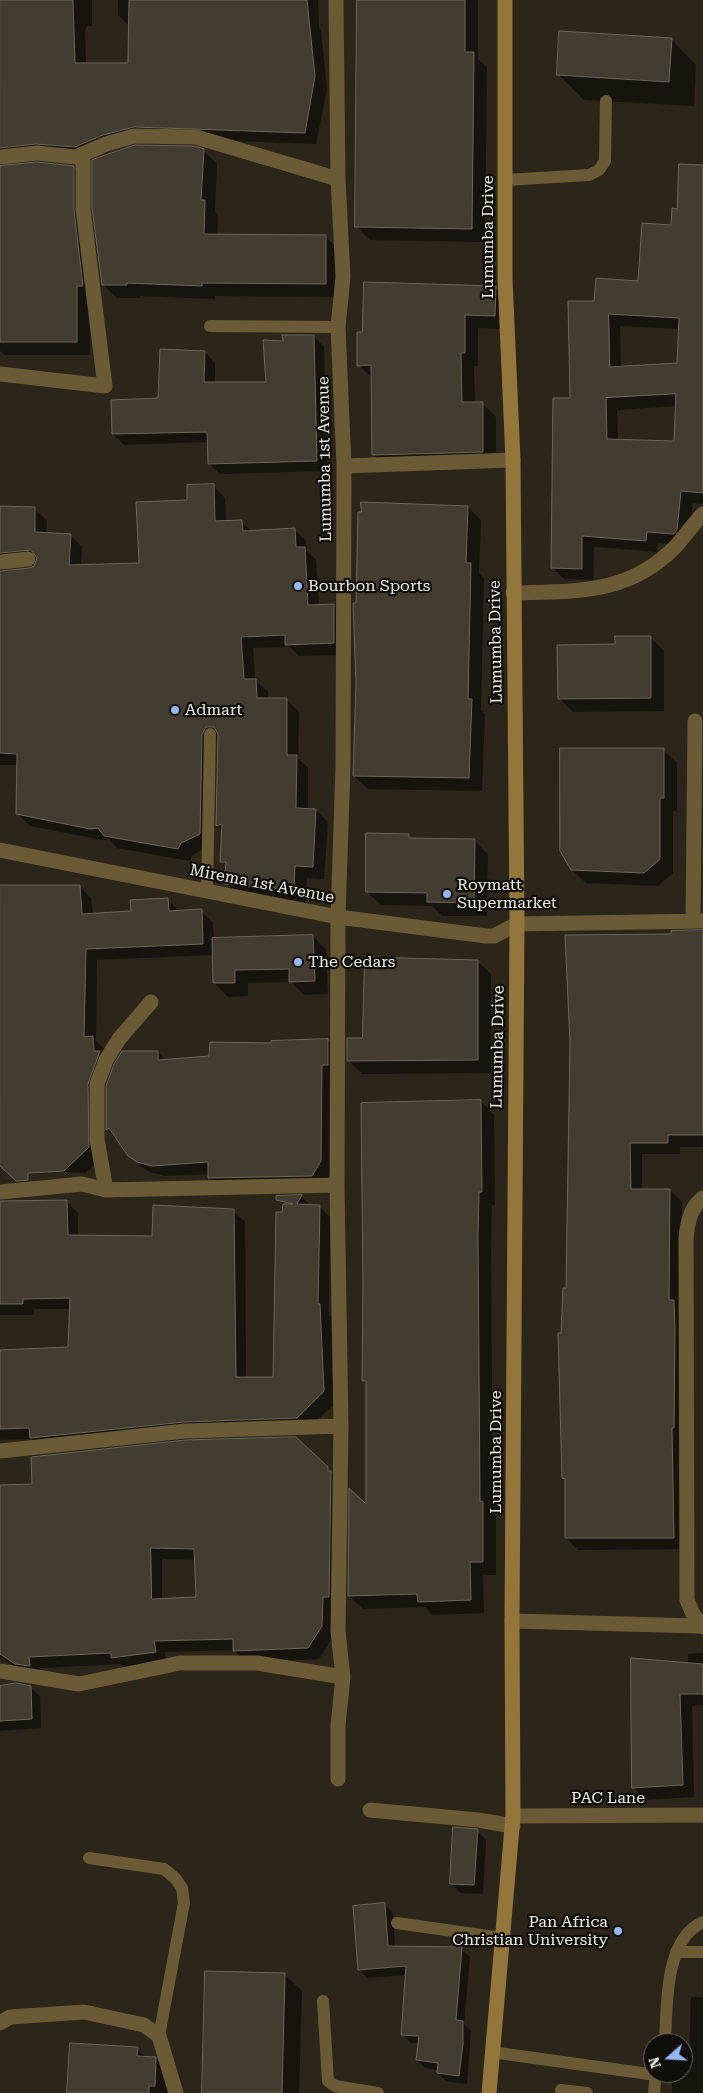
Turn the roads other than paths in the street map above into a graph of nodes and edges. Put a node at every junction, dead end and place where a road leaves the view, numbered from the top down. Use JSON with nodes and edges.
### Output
{"nodes":[{"id":1,"x":336,"y":0,"type":"edge"},
{"id":2,"x":505,"y":0,"type":"edge"},
{"id":3,"x":606,"y":102,"type":"dead end"},
{"id":4,"x":83,"y":155,"type":"junction"},
{"id":5,"x":0,"y":157,"type":"edge"},
{"id":6,"x":338,"y":179,"type":"junction"},
{"id":7,"x":505,"y":180,"type":"junction"},
{"id":8,"x":210,"y":326,"type":"dead end"},
{"id":9,"x":338,"y":327,"type":"junction"},
{"id":10,"x":0,"y":374,"type":"edge"},
{"id":11,"x":513,"y":460,"type":"junction"},
{"id":12,"x":344,"y":466,"type":"junction"},
{"id":13,"x":703,"y":514,"type":"edge"},
{"id":14,"x":28,"y":559,"type":"dead end"},
{"id":15,"x":0,"y":562,"type":"edge"},
{"id":16,"x":513,"y":593,"type":"junction"},
{"id":17,"x":695,"y":721,"type":"dead end"},
{"id":18,"x":210,"y":734,"type":"dead end"},
{"id":19,"x":0,"y":850,"type":"edge"},
{"id":20,"x":207,"y":891,"type":"junction"},
{"id":21,"x":338,"y":917,"type":"junction"},
{"id":22,"x":698,"y":921,"type":"edge"},
{"id":23,"x":517,"y":924,"type":"junction"},
{"id":24,"x":151,"y":1002,"type":"dead end"},
{"id":25,"x":336,"y":1185,"type":"junction"},
{"id":26,"x":106,"y":1190,"type":"junction"},
{"id":27,"x":0,"y":1192,"type":"edge"},
{"id":28,"x":703,"y":1198,"type":"edge"},
{"id":29,"x":341,"y":1426,"type":"junction"},
{"id":30,"x":0,"y":1451,"type":"edge"},
{"id":31,"x":512,"y":1621,"type":"junction"},
{"id":32,"x":702,"y":1626,"type":"edge"},
{"id":33,"x":0,"y":1671,"type":"edge"},
{"id":34,"x":343,"y":1677,"type":"junction"},
{"id":35,"x":338,"y":1779,"type":"dead end"},
{"id":36,"x":370,"y":1810,"type":"dead end"},
{"id":37,"x":703,"y":1815,"type":"edge"},
{"id":38,"x":513,"y":1821,"type":"junction"},
{"id":39,"x":89,"y":1858,"type":"dead end"},
{"id":40,"x":703,"y":1922,"type":"edge"},
{"id":41,"x":396,"y":1923,"type":"dead end"},
{"id":42,"x":502,"y":1938,"type":"junction"},
{"id":43,"x":676,"y":1952,"type":"junction"},
{"id":44,"x":703,"y":1952,"type":"edge"},
{"id":45,"x":323,"y":2001,"type":"dead end"},
{"id":46,"x":0,"y":2023,"type":"edge"},
{"id":47,"x":665,"y":2033,"type":"edge"},
{"id":48,"x":159,"y":2036,"type":"junction"},
{"id":49,"x":491,"y":2052,"type":"junction"},
{"id":50,"x":643,"y":2072,"type":"edge"},
{"id":51,"x":561,"y":2090,"type":"dead end"},
{"id":52,"x":176,"y":2093,"type":"edge"},
{"id":53,"x":378,"y":2093,"type":"edge"},
{"id":54,"x":489,"y":2093,"type":"edge"},
{"id":55,"x":587,"y":2093,"type":"edge"}],
"edges":[{"from":1,"to":6,"type":"street","name":"Lumumba 1st Avenue"},
{"from":2,"to":7,"type":"street","name":"Lumumba Drive"},
{"from":3,"to":7,"type":"lane"},
{"from":4,"to":5,"type":"street"},
{"from":4,"to":6,"type":"street"},
{"from":4,"to":10,"type":"street"},
{"from":6,"to":9,"type":"street","name":"Lumumba 1st Avenue"},
{"from":7,"to":11,"type":"street","name":"Lumumba Drive"},
{"from":8,"to":9,"type":"lane"},
{"from":9,"to":12,"type":"street","name":"Lumumba 1st Avenue"},
{"from":11,"to":12,"type":"street"},
{"from":11,"to":16,"type":"street","name":"Lumumba Drive"},
{"from":12,"to":21,"type":"street","name":"Lumumba 1st Avenue"},
{"from":13,"to":16,"type":"street"},
{"from":14,"to":15,"type":"street"},
{"from":16,"to":23,"type":"street","name":"Lumumba Drive"},
{"from":17,"to":22,"type":"street"},
{"from":18,"to":20,"type":"lane"},
{"from":19,"to":20,"type":"street","name":"Mirema 1st Avenue"},
{"from":20,"to":21,"type":"street","name":"Mirema 1st Avenue"},
{"from":21,"to":23,"type":"street","name":"Mirema 1st Avenue"},
{"from":21,"to":25,"type":"street","name":"Lumumba 1st Avenue"},
{"from":22,"to":23,"type":"street"},
{"from":23,"to":31,"type":"street","name":"Lumumba Drive"},
{"from":24,"to":26,"type":"street"},
{"from":25,"to":26,"type":"street"},
{"from":25,"to":29,"type":"street","name":"Lumumba 1st Avenue"},
{"from":26,"to":27,"type":"street"},
{"from":28,"to":32,"type":"street"},
{"from":29,"to":30,"type":"street"},
{"from":29,"to":34,"type":"street","name":"Lumumba 1st Avenue"},
{"from":31,"to":32,"type":"street"},
{"from":31,"to":38,"type":"street","name":"Lumumba Drive"},
{"from":33,"to":34,"type":"street"},
{"from":34,"to":35,"type":"street","name":"Lumumba 1st Avenue"},
{"from":36,"to":38,"type":"street","name":"PAC Lane"},
{"from":37,"to":38,"type":"street","name":"PAC Lane"},
{"from":38,"to":42,"type":"street","name":"Lumumba Drive"},
{"from":39,"to":48,"type":"lane"},
{"from":40,"to":43,"type":"lane"},
{"from":41,"to":42,"type":"lane"},
{"from":42,"to":49,"type":"street","name":"Lumumba Drive"},
{"from":43,"to":44,"type":"lane"},
{"from":43,"to":47,"type":"lane"},
{"from":45,"to":53,"type":"lane"},
{"from":46,"to":48,"type":"street"},
{"from":48,"to":52,"type":"street"},
{"from":49,"to":50,"type":"lane"},
{"from":49,"to":54,"type":"street","name":"Lumumba Drive"},
{"from":51,"to":55,"type":"lane"}]}
